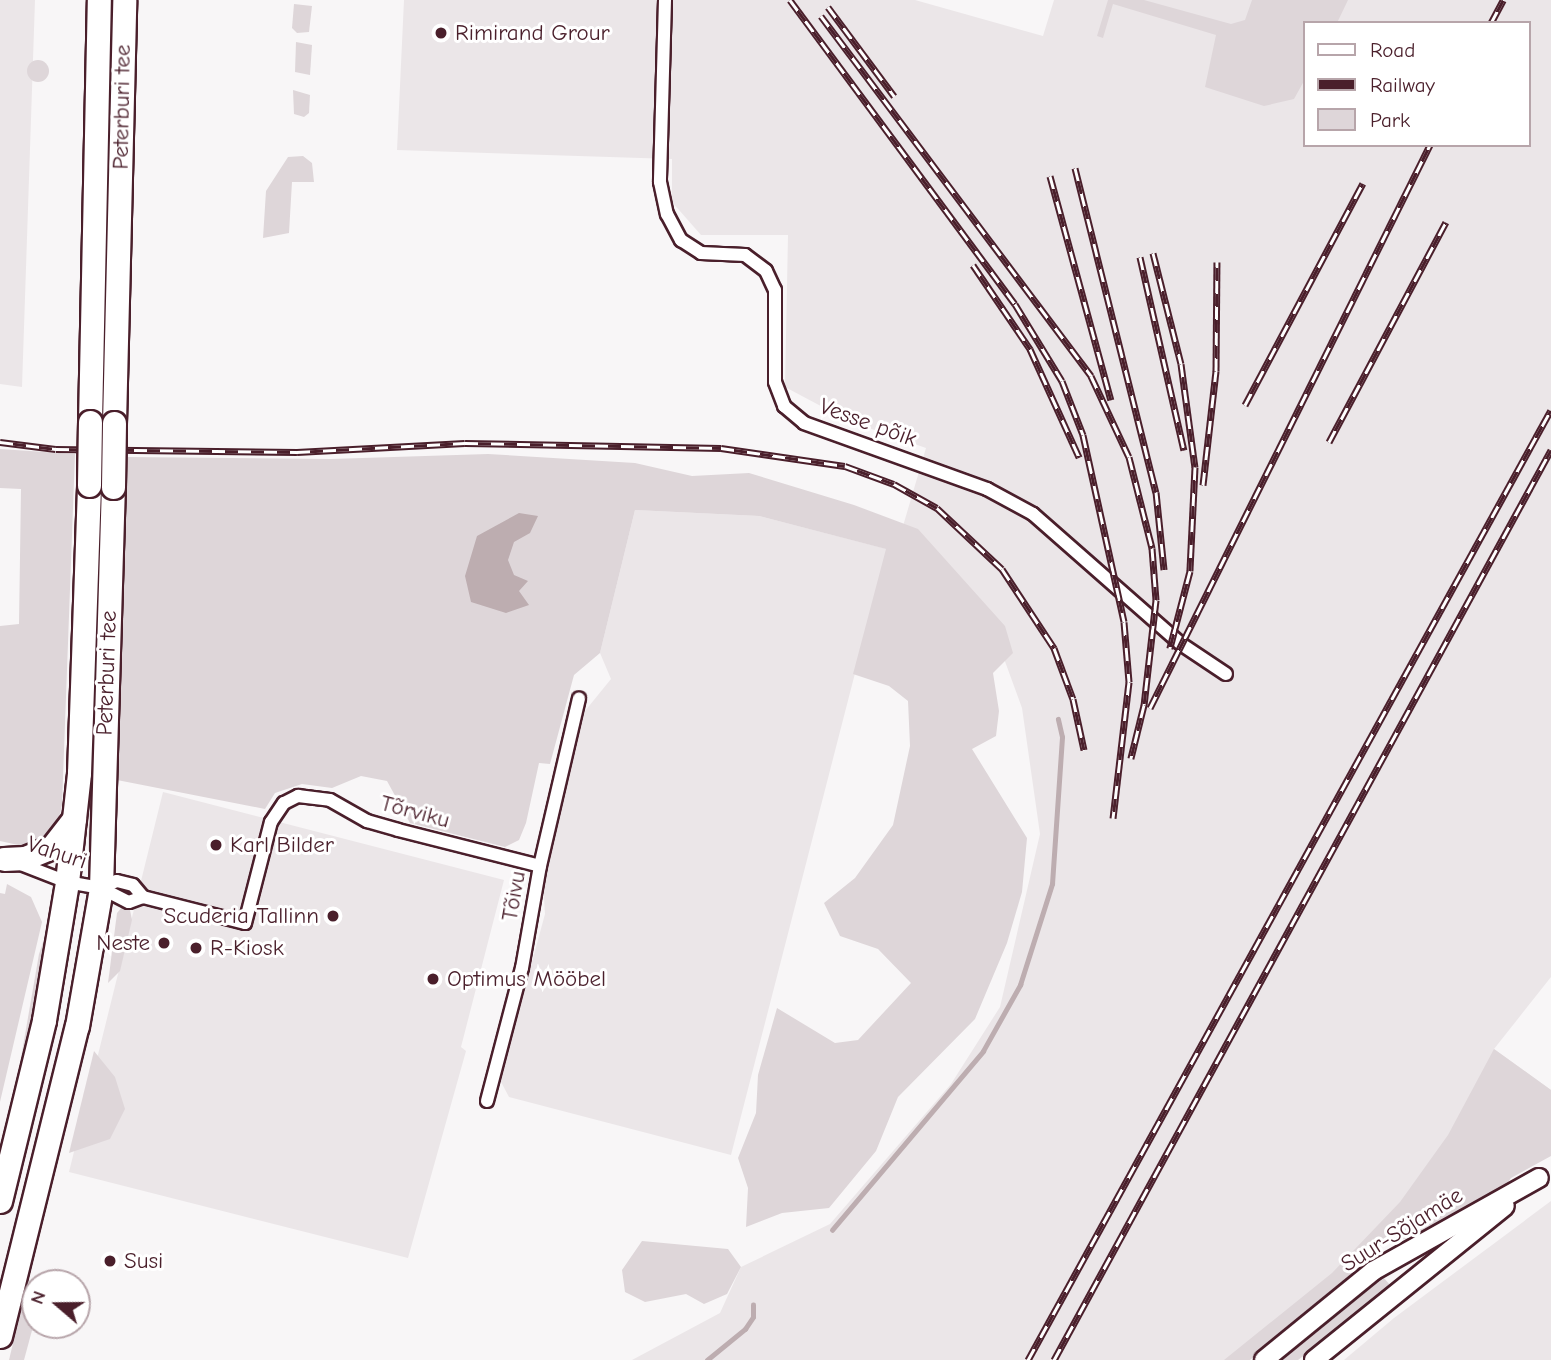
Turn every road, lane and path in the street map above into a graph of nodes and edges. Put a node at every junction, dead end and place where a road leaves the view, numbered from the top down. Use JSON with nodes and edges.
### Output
{"nodes":[{"id":1,"x":99,"y":0,"type":"edge"},
{"id":2,"x":124,"y":0,"type":"edge"},
{"id":3,"x":665,"y":0,"type":"edge"},
{"id":4,"x":1226,"y":674,"type":"dead end"},
{"id":5,"x":579,"y":698,"type":"dead end"},
{"id":6,"x":284,"y":803,"type":"joint"},
{"id":7,"x":74,"y":819,"type":"junction"},
{"id":8,"x":2,"y":858,"type":"edge"},
{"id":9,"x":540,"y":866,"type":"junction"},
{"id":10,"x":67,"y":882,"type":"junction"},
{"id":11,"x":101,"y":888,"type":"junction"},
{"id":12,"x":487,"y":1101,"type":"dead end"},
{"id":13,"x":1545,"y":1173,"type":"edge"},
{"id":14,"x":0,"y":1201,"type":"edge"},
{"id":15,"x":1394,"y":1259,"type":"junction"},
{"id":16,"x":1413,"y":1282,"type":"junction"},
{"id":17,"x":0,"y":1336,"type":"edge"},
{"id":18,"x":1264,"y":1360,"type":"edge"},
{"id":19,"x":1314,"y":1360,"type":"edge"}],
"edges":[{"from":1,"to":7,"type":"highway","name":"Peterburi tee","bridge":true},
{"from":2,"to":11,"type":"highway","name":"Peterburi tee","bridge":true},
{"from":3,"to":4,"type":"street","name":"Vesse põik"},
{"from":5,"to":9,"type":"street","name":"Tõivu"},
{"from":6,"to":9,"type":"street","name":"Tõrviku"},
{"from":6,"to":11,"type":"street","name":"Vahuri"},
{"from":7,"to":8,"type":"highway"},
{"from":7,"to":10,"type":"highway","name":"Peterburi tee"},
{"from":8,"to":10,"type":"street","name":"Vahuri"},
{"from":9,"to":12,"type":"street","name":"Tõivu"},
{"from":10,"to":11,"type":"street","name":"Vahuri"},
{"from":10,"to":14,"type":"highway","name":"Peterburi tee"},
{"from":11,"to":17,"type":"highway","name":"Peterburi tee"},
{"from":13,"to":15,"type":"main road","name":"Suur-Sõjamäe"},
{"from":13,"to":16,"type":"main road","name":"Suur-Sõjamäe"},
{"from":15,"to":16,"type":"main road"},
{"from":15,"to":18,"type":"main road","name":"Suur-Sõjamäe"},
{"from":16,"to":19,"type":"main road","name":"Suur-Sõjamäe"}]}
